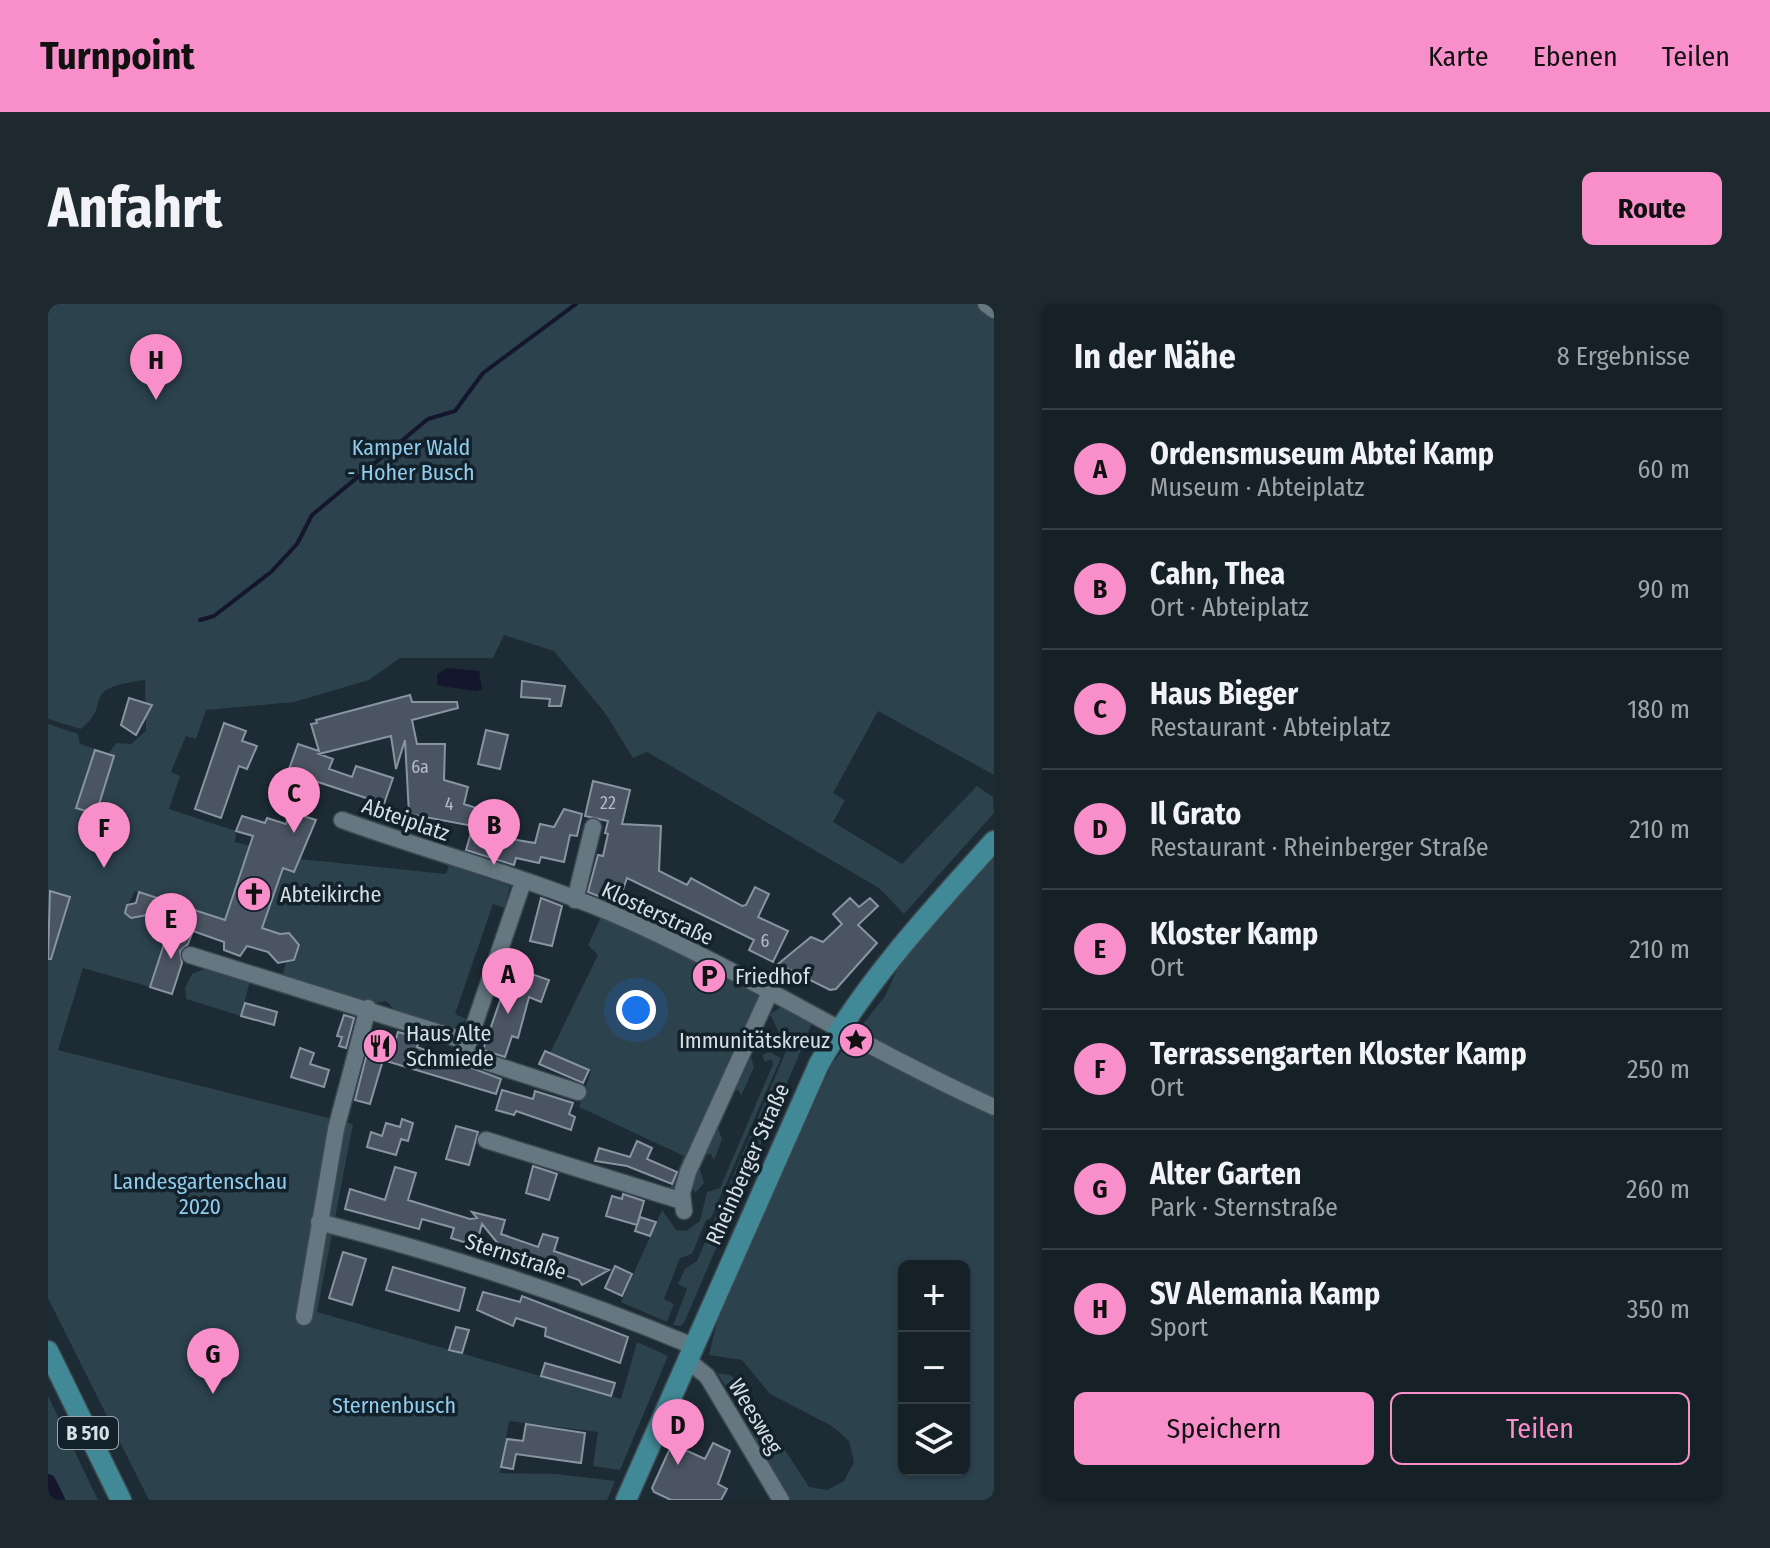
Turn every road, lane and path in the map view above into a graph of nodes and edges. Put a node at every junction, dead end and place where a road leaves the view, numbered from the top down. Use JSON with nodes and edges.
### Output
{"nodes":[{"id":1,"x":986,"y":304,"type":"edge"},
{"id":2,"x":994,"y":310,"type":"edge"},
{"id":3,"x":342,"y":820,"type":"dead end"},
{"id":4,"x":593,"y":827,"type":"dead end"},
{"id":5,"x":994,"y":841,"type":"edge"},
{"id":6,"x":523,"y":882,"type":"junction"},
{"id":7,"x":575,"y":900,"type":"junction"},
{"id":8,"x":190,"y":955,"type":"dead end"},
{"id":9,"x":770,"y":992,"type":"junction"},
{"id":10,"x":368,"y":1008,"type":"junction"},
{"id":11,"x":839,"y":1029,"type":"junction"},
{"id":12,"x":469,"y":1042,"type":"junction"},
{"id":13,"x":578,"y":1092,"type":"dead end"},
{"id":14,"x":994,"y":1107,"type":"edge"},
{"id":15,"x":486,"y":1140,"type":"dead end"},
{"id":16,"x":319,"y":1222,"type":"junction"},
{"id":17,"x":304,"y":1317,"type":"dead end"},
{"id":18,"x":48,"y":1351,"type":"edge"},
{"id":19,"x":690,"y":1353,"type":"junction"},
{"id":20,"x":121,"y":1500,"type":"edge"},
{"id":21,"x":626,"y":1500,"type":"edge"},
{"id":22,"x":781,"y":1500,"type":"edge"}],
"edges":[{"from":1,"to":2,"type":"street"},
{"from":3,"to":6,"type":"street","name":"Abteiplatz"},
{"from":4,"to":7,"type":"street"},
{"from":5,"to":11,"type":"main road","name":"Rheinberger Straße"},
{"from":6,"to":7,"type":"street","name":"Klosterstraße"},
{"from":6,"to":12,"type":"street"},
{"from":7,"to":9,"type":"street","name":"Klosterstraße"},
{"from":8,"to":10,"type":"street"},
{"from":9,"to":11,"type":"street","name":"Klosterstraße"},
{"from":9,"to":15,"type":"street"},
{"from":10,"to":12,"type":"street"},
{"from":10,"to":16,"type":"street"},
{"from":11,"to":14,"type":"street","name":"Klosterstraße"},
{"from":11,"to":19,"type":"main road","name":"Rheinberger Straße"},
{"from":12,"to":13,"type":"street"},
{"from":16,"to":17,"type":"street"},
{"from":16,"to":19,"type":"street","name":"Sternstraße"},
{"from":18,"to":20,"type":"main road","number":"B 510"},
{"from":19,"to":21,"type":"main road","name":"Rheinberger Straße"},
{"from":19,"to":22,"type":"street","name":"Weesweg"}]}
